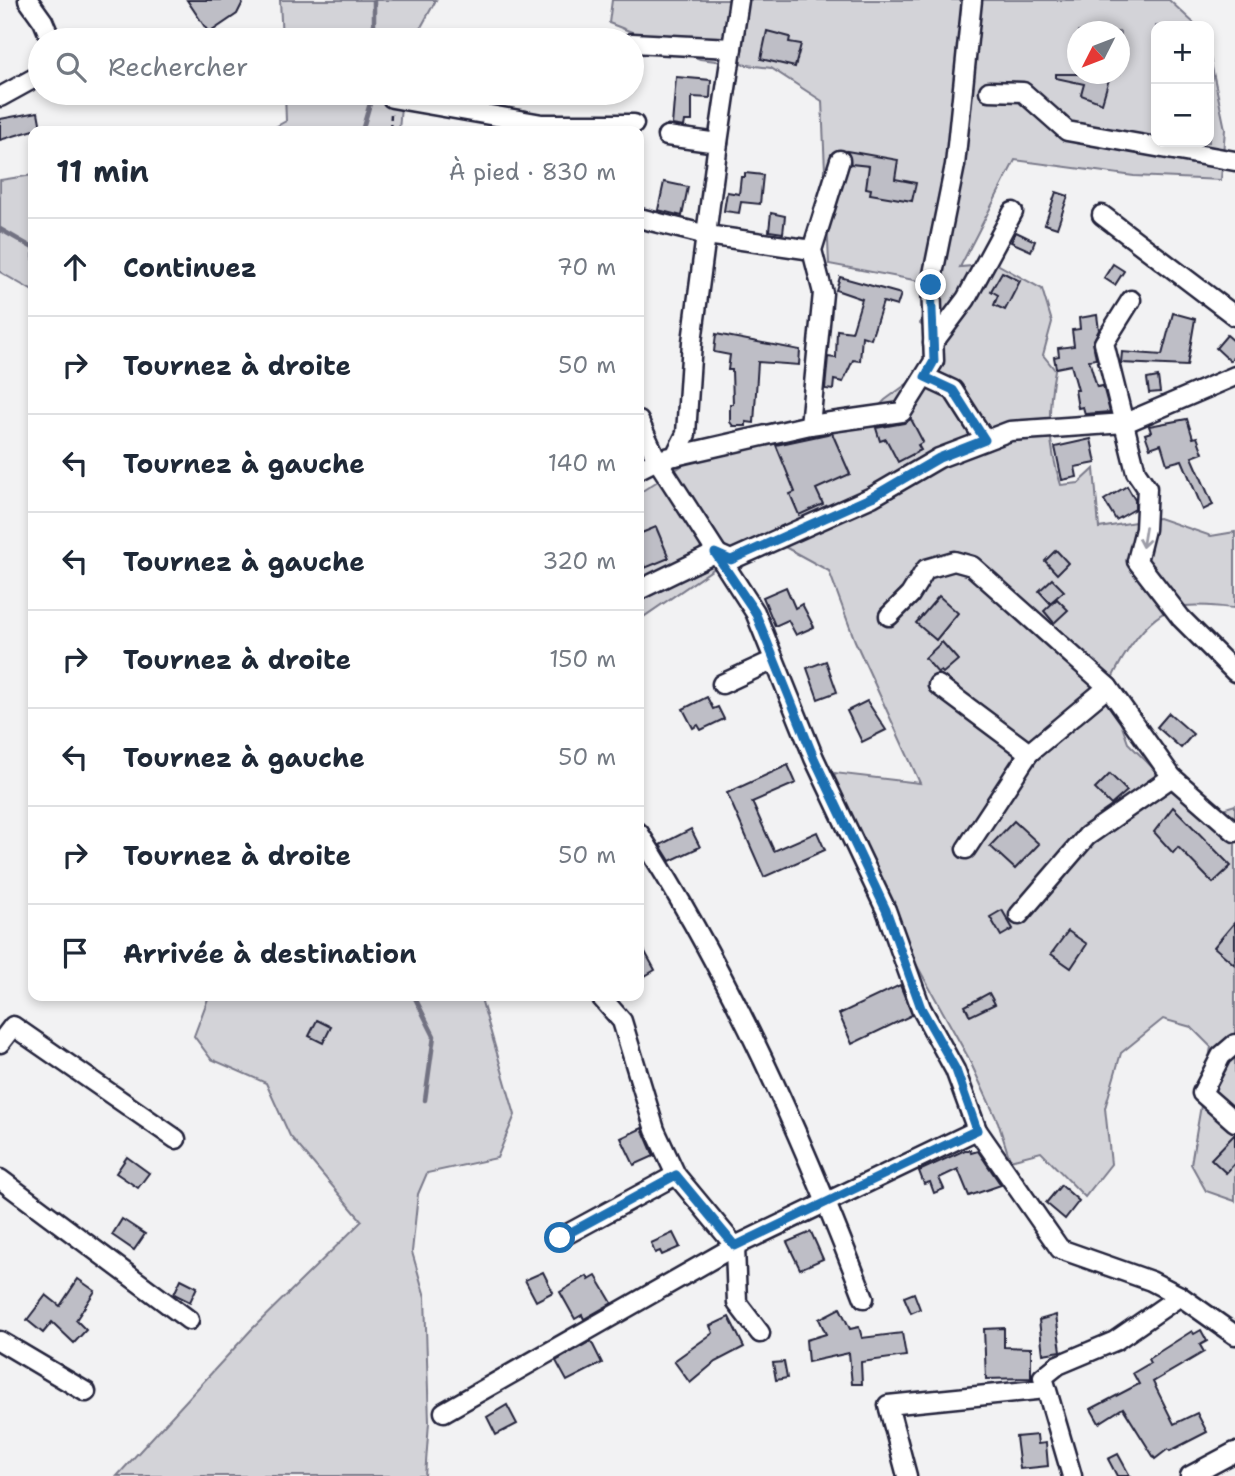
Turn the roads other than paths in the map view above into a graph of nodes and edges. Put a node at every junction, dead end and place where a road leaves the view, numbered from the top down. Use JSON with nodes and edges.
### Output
{"nodes":[{"id":1,"x":28,"y":0,"type":"edge"},
{"id":2,"x":739,"y":0,"type":"edge"},
{"id":3,"x":972,"y":0,"type":"edge"},
{"id":4,"x":46,"y":28,"type":"edge"},
{"id":5,"x":644,"y":44,"type":"edge"},
{"id":6,"x":732,"y":48,"type":"junction"},
{"id":7,"x":28,"y":82,"type":"edge"},
{"id":8,"x":989,"y":92,"type":"dead end"},
{"id":9,"x":0,"y":97,"type":"edge"},
{"id":10,"x":427,"y":105,"type":"edge"},
{"id":11,"x":634,"y":124,"type":"dead end"},
{"id":12,"x":537,"y":126,"type":"edge"},
{"id":13,"x":573,"y":126,"type":"edge"},
{"id":14,"x":667,"y":136,"type":"dead end"},
{"id":15,"x":718,"y":143,"type":"junction"},
{"id":16,"x":840,"y":160,"type":"dead end"},
{"id":17,"x":1235,"y":161,"type":"edge"},
{"id":18,"x":1013,"y":212,"type":"dead end"},
{"id":19,"x":1102,"y":215,"type":"dead end"},
{"id":20,"x":644,"y":219,"type":"edge"},
{"id":21,"x":707,"y":235,"type":"junction"},
{"id":22,"x":812,"y":250,"type":"junction"},
{"id":23,"x":1131,"y":300,"type":"dead end"},
{"id":24,"x":1235,"y":316,"type":"edge"},
{"id":25,"x":933,"y":343,"type":"junction"},
{"id":26,"x":1235,"y":376,"type":"edge"},
{"id":27,"x":925,"y":377,"type":"junction"},
{"id":28,"x":1125,"y":424,"type":"junction"},
{"id":29,"x":810,"y":425,"type":"junction"},
{"id":30,"x":644,"y":428,"type":"edge"},
{"id":31,"x":985,"y":440,"type":"junction"},
{"id":32,"x":666,"y":458,"type":"junction"},
{"id":33,"x":644,"y":467,"type":"edge"},
{"id":34,"x":715,"y":553,"type":"junction"},
{"id":35,"x":644,"y":588,"type":"edge"},
{"id":36,"x":889,"y":616,"type":"dead end"},
{"id":37,"x":774,"y":660,"type":"junction"},
{"id":38,"x":1235,"y":672,"type":"edge"},
{"id":39,"x":722,"y":684,"type":"dead end"},
{"id":40,"x":938,"y":685,"type":"dead end"},
{"id":41,"x":1108,"y":687,"type":"junction"},
{"id":42,"x":1029,"y":753,"type":"junction"},
{"id":43,"x":1172,"y":777,"type":"junction"},
{"id":44,"x":1235,"y":832,"type":"edge"},
{"id":45,"x":644,"y":842,"type":"edge"},
{"id":46,"x":966,"y":849,"type":"dead end"},
{"id":47,"x":1019,"y":915,"type":"dead end"},
{"id":48,"x":604,"y":1001,"type":"edge"},
{"id":49,"x":0,"y":1042,"type":"edge"},
{"id":50,"x":1235,"y":1044,"type":"edge"},
{"id":51,"x":1235,"y":1122,"type":"edge"},
{"id":52,"x":977,"y":1130,"type":"junction"},
{"id":53,"x":176,"y":1139,"type":"dead end"},
{"id":54,"x":676,"y":1175,"type":"junction"},
{"id":55,"x":0,"y":1179,"type":"edge"},
{"id":56,"x":827,"y":1203,"type":"junction"},
{"id":57,"x":560,"y":1238,"type":"dead end"},
{"id":58,"x":735,"y":1246,"type":"junction"},
{"id":59,"x":1180,"y":1296,"type":"junction"},
{"id":60,"x":863,"y":1298,"type":"dead end"},
{"id":61,"x":189,"y":1320,"type":"dead end"},
{"id":62,"x":760,"y":1333,"type":"dead end"},
{"id":63,"x":1235,"y":1335,"type":"edge"},
{"id":64,"x":0,"y":1340,"type":"edge"},
{"id":65,"x":1046,"y":1389,"type":"junction"},
{"id":66,"x":86,"y":1392,"type":"dead end"},
{"id":67,"x":444,"y":1412,"type":"dead end"},
{"id":68,"x":1235,"y":1452,"type":"edge"},
{"id":69,"x":1197,"y":1474,"type":"edge"},
{"id":70,"x":907,"y":1476,"type":"edge"},
{"id":71,"x":1072,"y":1476,"type":"edge"}],
"edges":[{"from":1,"to":4,"type":"street"},
{"from":2,"to":6,"type":"street"},
{"from":3,"to":25,"type":"street"},
{"from":5,"to":6,"type":"street"},
{"from":6,"to":15,"type":"street"},
{"from":7,"to":9,"type":"street"},
{"from":8,"to":17,"type":"street"},
{"from":10,"to":12,"type":"street"},
{"from":11,"to":13,"type":"street"},
{"from":14,"to":15,"type":"street"},
{"from":15,"to":21,"type":"street"},
{"from":16,"to":22,"type":"street"},
{"from":18,"to":25,"type":"street"},
{"from":19,"to":24,"type":"street"},
{"from":20,"to":21,"type":"street"},
{"from":21,"to":22,"type":"street"},
{"from":21,"to":32,"type":"street"},
{"from":22,"to":29,"type":"street"},
{"from":23,"to":28,"type":"street"},
{"from":25,"to":27,"type":"street"},
{"from":26,"to":28,"type":"street"},
{"from":27,"to":29,"type":"street"},
{"from":27,"to":31,"type":"street"},
{"from":28,"to":31,"type":"street"},
{"from":28,"to":38,"type":"street","one_way":true},
{"from":29,"to":32,"type":"street"},
{"from":30,"to":32,"type":"street"},
{"from":31,"to":34,"type":"street"},
{"from":32,"to":33,"type":"street"},
{"from":32,"to":34,"type":"street"},
{"from":34,"to":35,"type":"street"},
{"from":34,"to":37,"type":"street"},
{"from":36,"to":41,"type":"street"},
{"from":37,"to":39,"type":"street"},
{"from":37,"to":52,"type":"street"},
{"from":40,"to":42,"type":"street"},
{"from":41,"to":42,"type":"street"},
{"from":41,"to":43,"type":"street"},
{"from":42,"to":46,"type":"street"},
{"from":43,"to":44,"type":"street"},
{"from":43,"to":47,"type":"street"},
{"from":45,"to":56,"type":"street"},
{"from":48,"to":54,"type":"street"},
{"from":49,"to":53,"type":"street"},
{"from":50,"to":51,"type":"street"},
{"from":52,"to":56,"type":"street"},
{"from":52,"to":59,"type":"street"},
{"from":54,"to":57,"type":"street"},
{"from":54,"to":58,"type":"street"},
{"from":55,"to":61,"type":"street"},
{"from":56,"to":58,"type":"street"},
{"from":56,"to":60,"type":"street"},
{"from":58,"to":62,"type":"street"},
{"from":58,"to":67,"type":"street"},
{"from":59,"to":63,"type":"street"},
{"from":59,"to":65,"type":"street"},
{"from":64,"to":66,"type":"street"},
{"from":65,"to":70,"type":"street"},
{"from":65,"to":71,"type":"street"},
{"from":68,"to":69,"type":"street"}]}
